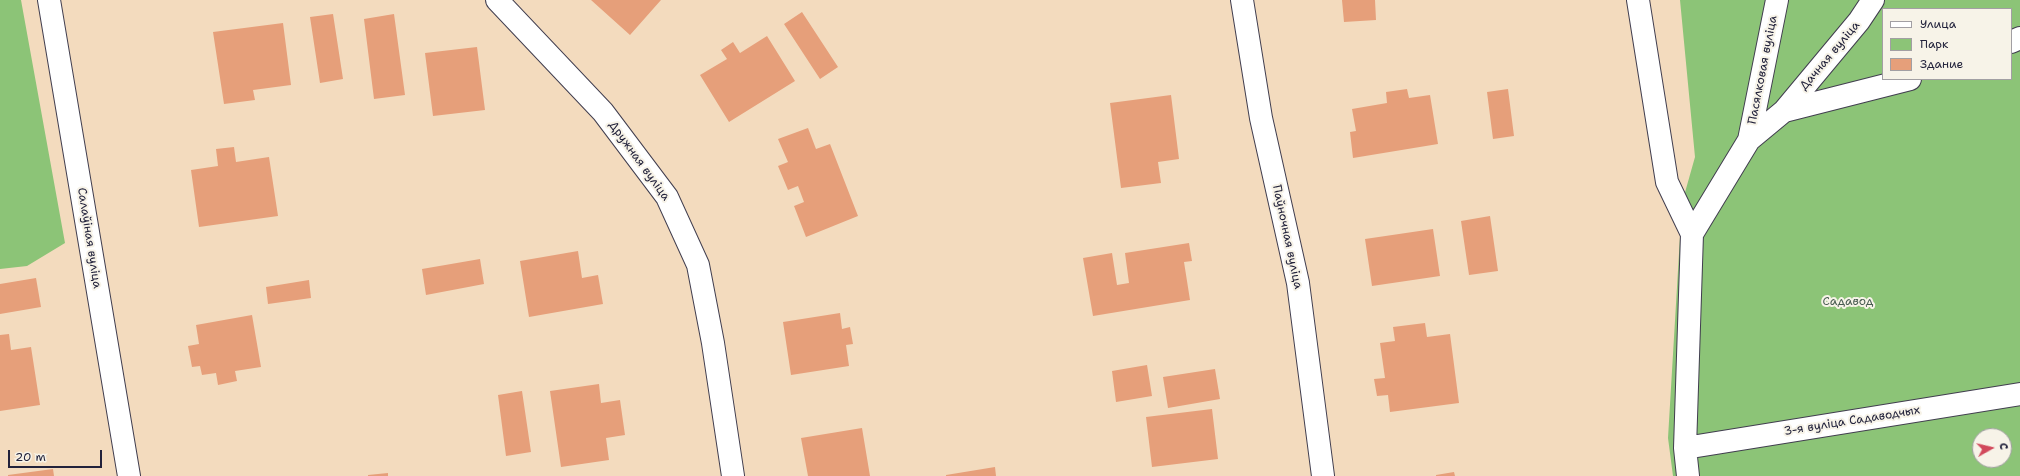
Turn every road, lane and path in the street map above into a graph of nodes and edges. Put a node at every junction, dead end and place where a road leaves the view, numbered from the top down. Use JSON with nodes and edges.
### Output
{"nodes":[{"id":1,"x":49,"y":0,"type":"edge"},
{"id":2,"x":497,"y":0,"type":"edge"},
{"id":3,"x":1242,"y":0,"type":"edge"},
{"id":4,"x":1638,"y":0,"type":"edge"},
{"id":5,"x":1778,"y":0,"type":"edge"},
{"id":6,"x":1874,"y":0,"type":"edge"},
{"id":7,"x":1906,"y":80,"type":"edge"},
{"id":8,"x":1784,"y":111,"type":"junction"},
{"id":9,"x":1749,"y":140,"type":"junction"},
{"id":10,"x":1692,"y":234,"type":"junction"},
{"id":11,"x":2020,"y":394,"type":"edge"},
{"id":12,"x":1685,"y":448,"type":"junction"},
{"id":13,"x":129,"y":476,"type":"edge"},
{"id":14,"x":733,"y":476,"type":"edge"},
{"id":15,"x":1324,"y":476,"type":"edge"},
{"id":16,"x":1688,"y":476,"type":"edge"}],
"edges":[{"from":1,"to":13,"type":"street","name":"Салаўіная вуліца"},
{"from":2,"to":14,"type":"street","name":"Дружная вуліца"},
{"from":3,"to":15,"type":"street","name":"Паўночная вуліца"},
{"from":4,"to":10,"type":"street"},
{"from":5,"to":9,"type":"street","name":"Пасялковая вуліца"},
{"from":6,"to":8,"type":"street","name":"Дачная вуліца"},
{"from":7,"to":8,"type":"street"},
{"from":8,"to":9,"type":"street"},
{"from":9,"to":10,"type":"street"},
{"from":10,"to":12,"type":"street"},
{"from":11,"to":12,"type":"street","name":"3-я вуліца Садаводчых"},
{"from":12,"to":16,"type":"street"}]}
